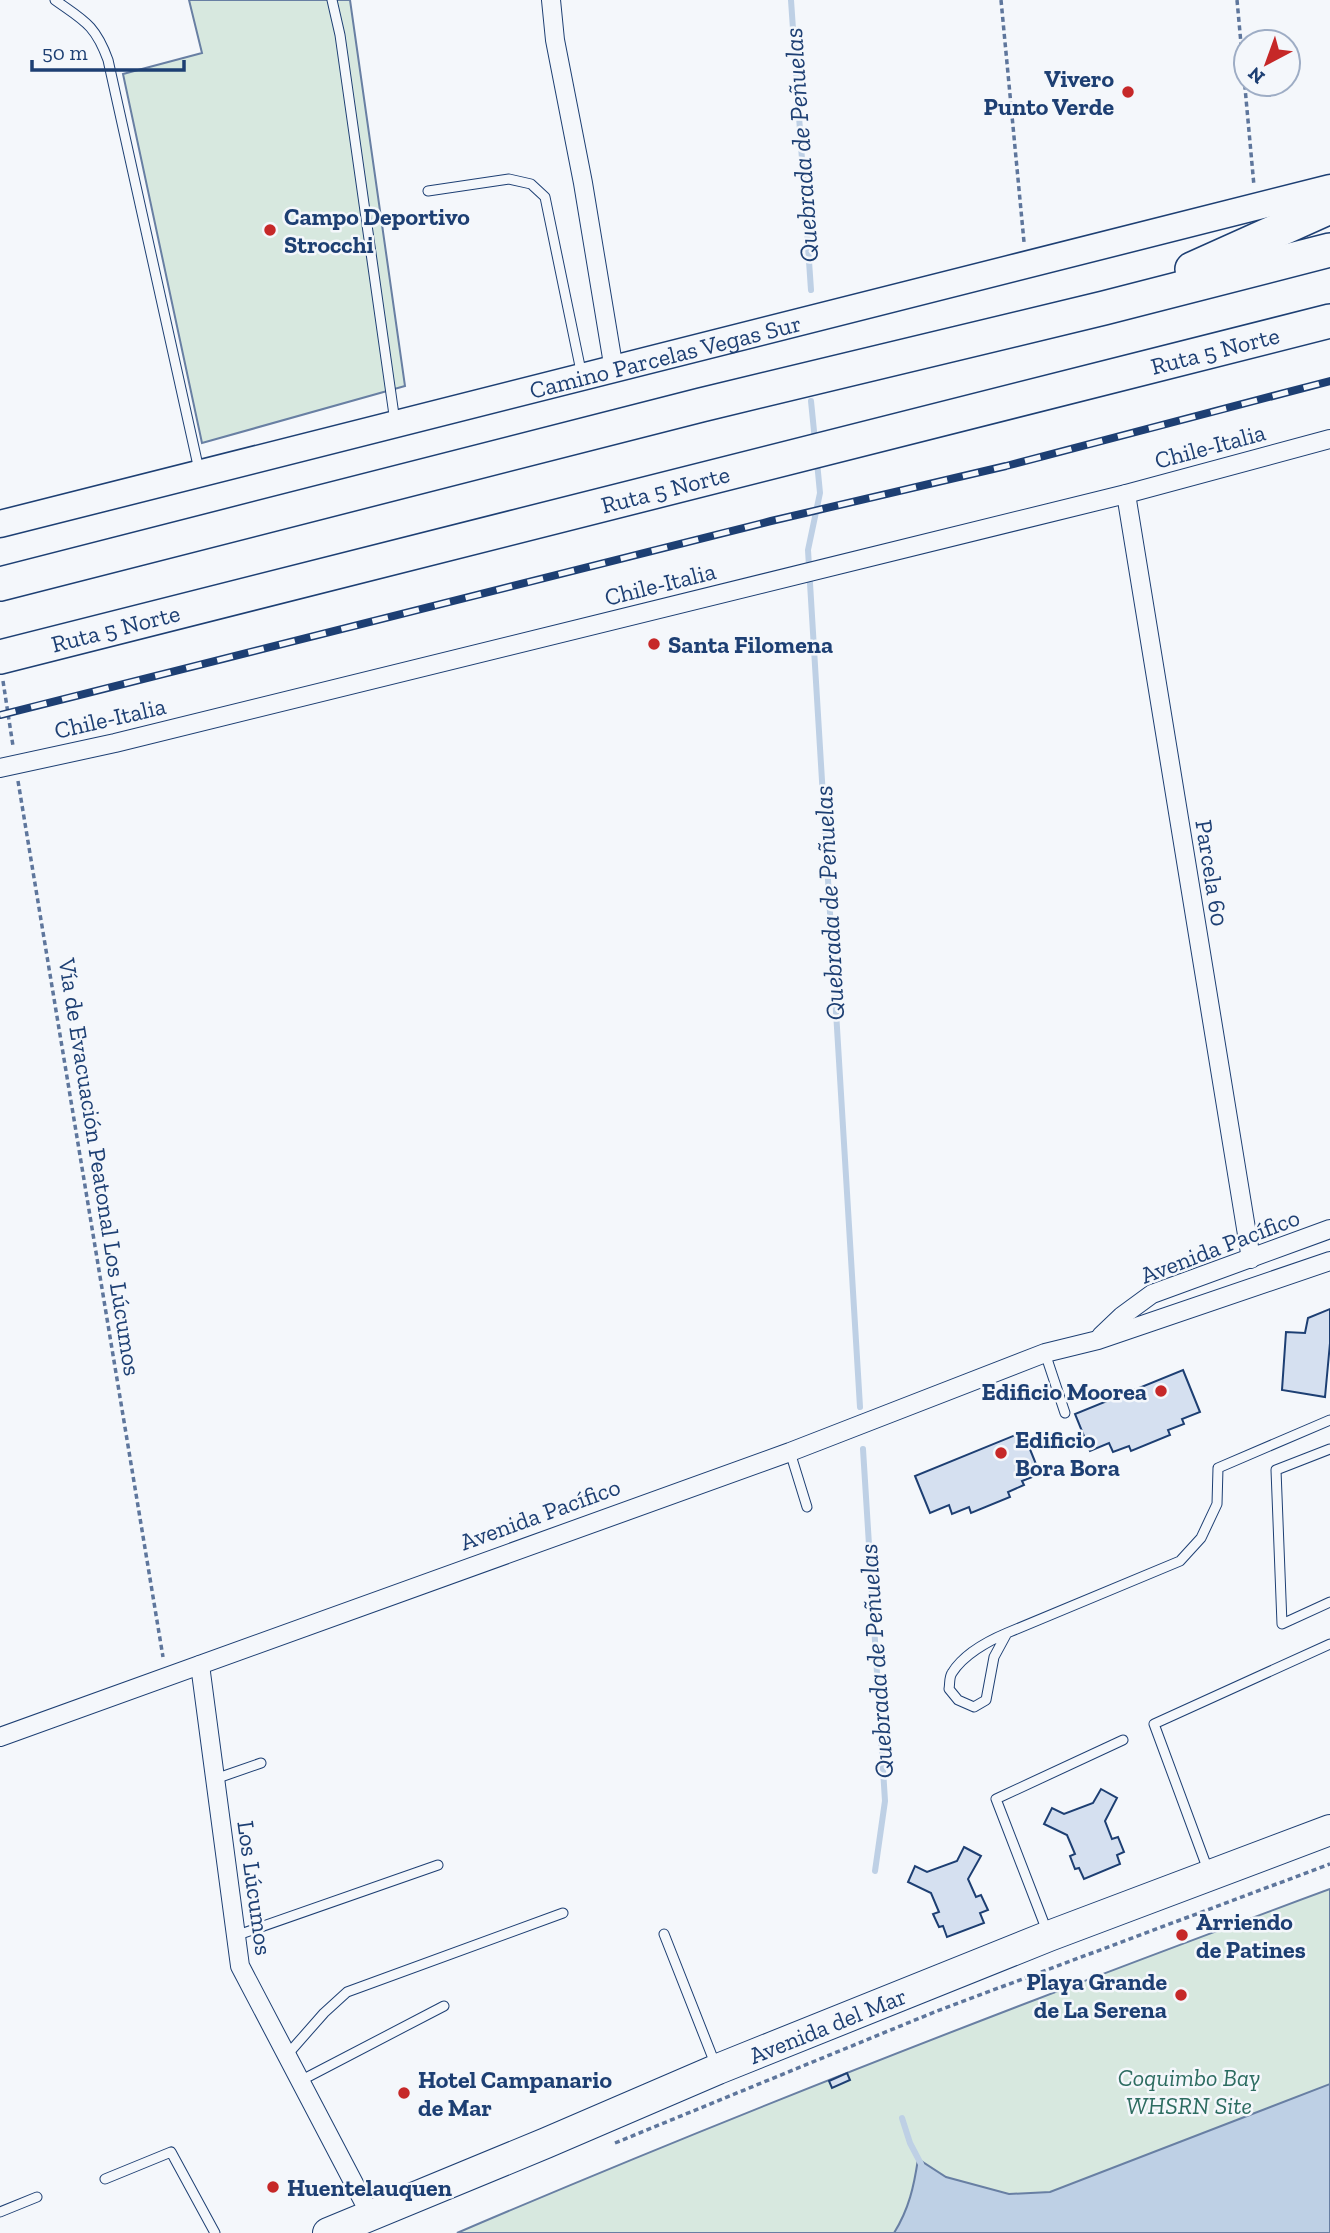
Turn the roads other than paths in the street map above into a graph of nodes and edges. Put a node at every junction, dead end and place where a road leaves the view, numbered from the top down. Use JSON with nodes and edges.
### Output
{"nodes":[{"id":1,"x":55,"y":0,"type":"edge"},
{"id":2,"x":332,"y":0,"type":"edge"},
{"id":3,"x":551,"y":0,"type":"edge"},
{"id":4,"x":1330,"y":188,"type":"edge"},
{"id":5,"x":428,"y":191,"type":"dead end"},
{"id":6,"x":1330,"y":207,"type":"edge"},
{"id":7,"x":1330,"y":250,"type":"edge"},
{"id":8,"x":1104,"y":308,"type":"junction"},
{"id":9,"x":1330,"y":321,"type":"edge"},
{"id":10,"x":614,"y":370,"type":"junction"},
{"id":11,"x":582,"y":378,"type":"junction"},
{"id":12,"x":395,"y":424,"type":"junction"},
{"id":13,"x":1330,"y":439,"type":"edge"},
{"id":14,"x":200,"y":475,"type":"junction"},
{"id":15,"x":1126,"y":494,"type":"junction"},
{"id":16,"x":0,"y":524,"type":"edge"},
{"id":17,"x":0,"y":584,"type":"edge"},
{"id":18,"x":1,"y":665,"type":"edge"},
{"id":19,"x":8,"y":766,"type":"edge"},
{"id":20,"x":1330,"y":1230,"type":"edge"},
{"id":21,"x":1251,"y":1259,"type":"junction"},
{"id":22,"x":1330,"y":1261,"type":"edge"},
{"id":23,"x":1098,"y":1340,"type":"junction"},
{"id":24,"x":1045,"y":1353,"type":"junction"},
{"id":25,"x":1065,"y":1413,"type":"dead end"},
{"id":26,"x":1330,"y":1420,"type":"edge"},
{"id":27,"x":1330,"y":1448,"type":"edge"},
{"id":28,"x":790,"y":1452,"type":"junction"},
{"id":29,"x":807,"y":1507,"type":"dead end"},
{"id":30,"x":1330,"y":1602,"type":"edge"},
{"id":31,"x":1007,"y":1633,"type":"junction"},
{"id":32,"x":1330,"y":1644,"type":"edge"},
{"id":33,"x":200,"y":1665,"type":"junction"},
{"id":34,"x":0,"y":1737,"type":"edge"},
{"id":35,"x":1123,"y":1740,"type":"dead end"},
{"id":36,"x":261,"y":1763,"type":"dead end"},
{"id":37,"x":215,"y":1779,"type":"junction"},
{"id":38,"x":1330,"y":1830,"type":"edge"},
{"id":39,"x":438,"y":1865,"type":"dead end"},
{"id":40,"x":1210,"y":1874,"type":"junction"},
{"id":41,"x":563,"y":1913,"type":"dead end"},
{"id":42,"x":664,"y":1934,"type":"dead end"},
{"id":43,"x":235,"y":1936,"type":"junction"},
{"id":44,"x":1049,"y":1936,"type":"junction"},
{"id":45,"x":444,"y":2006,"type":"dead end"},
{"id":46,"x":287,"y":2055,"type":"junction"},
{"id":47,"x":718,"y":2069,"type":"junction"},
{"id":48,"x":300,"y":2081,"type":"junction"},
{"id":49,"x":105,"y":2179,"type":"dead end"},
{"id":50,"x":37,"y":2197,"type":"dead end"},
{"id":51,"x":0,"y":2212,"type":"edge"},
{"id":52,"x":370,"y":2214,"type":"junction"},
{"id":53,"x":215,"y":2233,"type":"edge"},
{"id":54,"x":328,"y":2233,"type":"edge"}],
"edges":[{"from":1,"to":14,"type":"lane"},
{"from":2,"to":12,"type":"lane"},
{"from":3,"to":10,"type":"street"},
{"from":4,"to":10,"type":"street","name":"Camino Parcelas Vegas Sur"},
{"from":5,"to":11,"type":"lane"},
{"from":6,"to":8,"type":"highway"},
{"from":7,"to":8,"type":"highway"},
{"from":8,"to":17,"type":"highway"},
{"from":9,"to":18,"type":"highway","name":"Ruta 5 Norte"},
{"from":10,"to":11,"type":"street","name":"Camino Parcelas Vegas Sur"},
{"from":11,"to":12,"type":"street","name":"Camino Parcelas Vegas Sur"},
{"from":12,"to":14,"type":"street","name":"Camino Parcelas Vegas Sur"},
{"from":13,"to":15,"type":"street","name":"Chile-Italia"},
{"from":14,"to":16,"type":"street","name":"Camino Parcelas Vegas Sur"},
{"from":15,"to":19,"type":"street","name":"Chile-Italia"},
{"from":15,"to":21,"type":"street","name":"Parcela 60"},
{"from":20,"to":21,"type":"street","name":"Avenida Pacífico"},
{"from":21,"to":23,"type":"street","name":"Avenida Pacífico"},
{"from":22,"to":23,"type":"street","name":"Avenida Pacífico"},
{"from":23,"to":24,"type":"street","name":"Avenida Pacífico"},
{"from":24,"to":25,"type":"lane"},
{"from":24,"to":28,"type":"street","name":"Avenida Pacífico"},
{"from":26,"to":31,"type":"lane"},
{"from":27,"to":30,"type":"lane"},
{"from":28,"to":29,"type":"lane"},
{"from":28,"to":33,"type":"street","name":"Avenida Pacífico"},
{"from":31,"to":31,"type":"lane"},
{"from":32,"to":40,"type":"lane"},
{"from":33,"to":34,"type":"street","name":"Avenida Pacífico"},
{"from":33,"to":37,"type":"street","name":"Los Lúcumos"},
{"from":35,"to":44,"type":"lane"},
{"from":36,"to":37,"type":"lane"},
{"from":37,"to":43,"type":"street","name":"Los Lúcumos"},
{"from":38,"to":40,"type":"main road","name":"Avenida del Mar"},
{"from":39,"to":43,"type":"lane"},
{"from":40,"to":44,"type":"main road","name":"Avenida del Mar"},
{"from":41,"to":46,"type":"lane"},
{"from":42,"to":47,"type":"lane"},
{"from":43,"to":46,"type":"street","name":"Los Lúcumos"},
{"from":44,"to":47,"type":"main road","name":"Avenida del Mar"},
{"from":45,"to":48,"type":"lane"},
{"from":46,"to":48,"type":"street","name":"Los Lúcumos"},
{"from":47,"to":52,"type":"main road","name":"Avenida del Mar"},
{"from":48,"to":52,"type":"street","name":"Los Lúcumos"},
{"from":49,"to":53,"type":"lane"},
{"from":50,"to":51,"type":"lane"},
{"from":52,"to":54,"type":"main road","name":"Avenida del Mar"}]}
